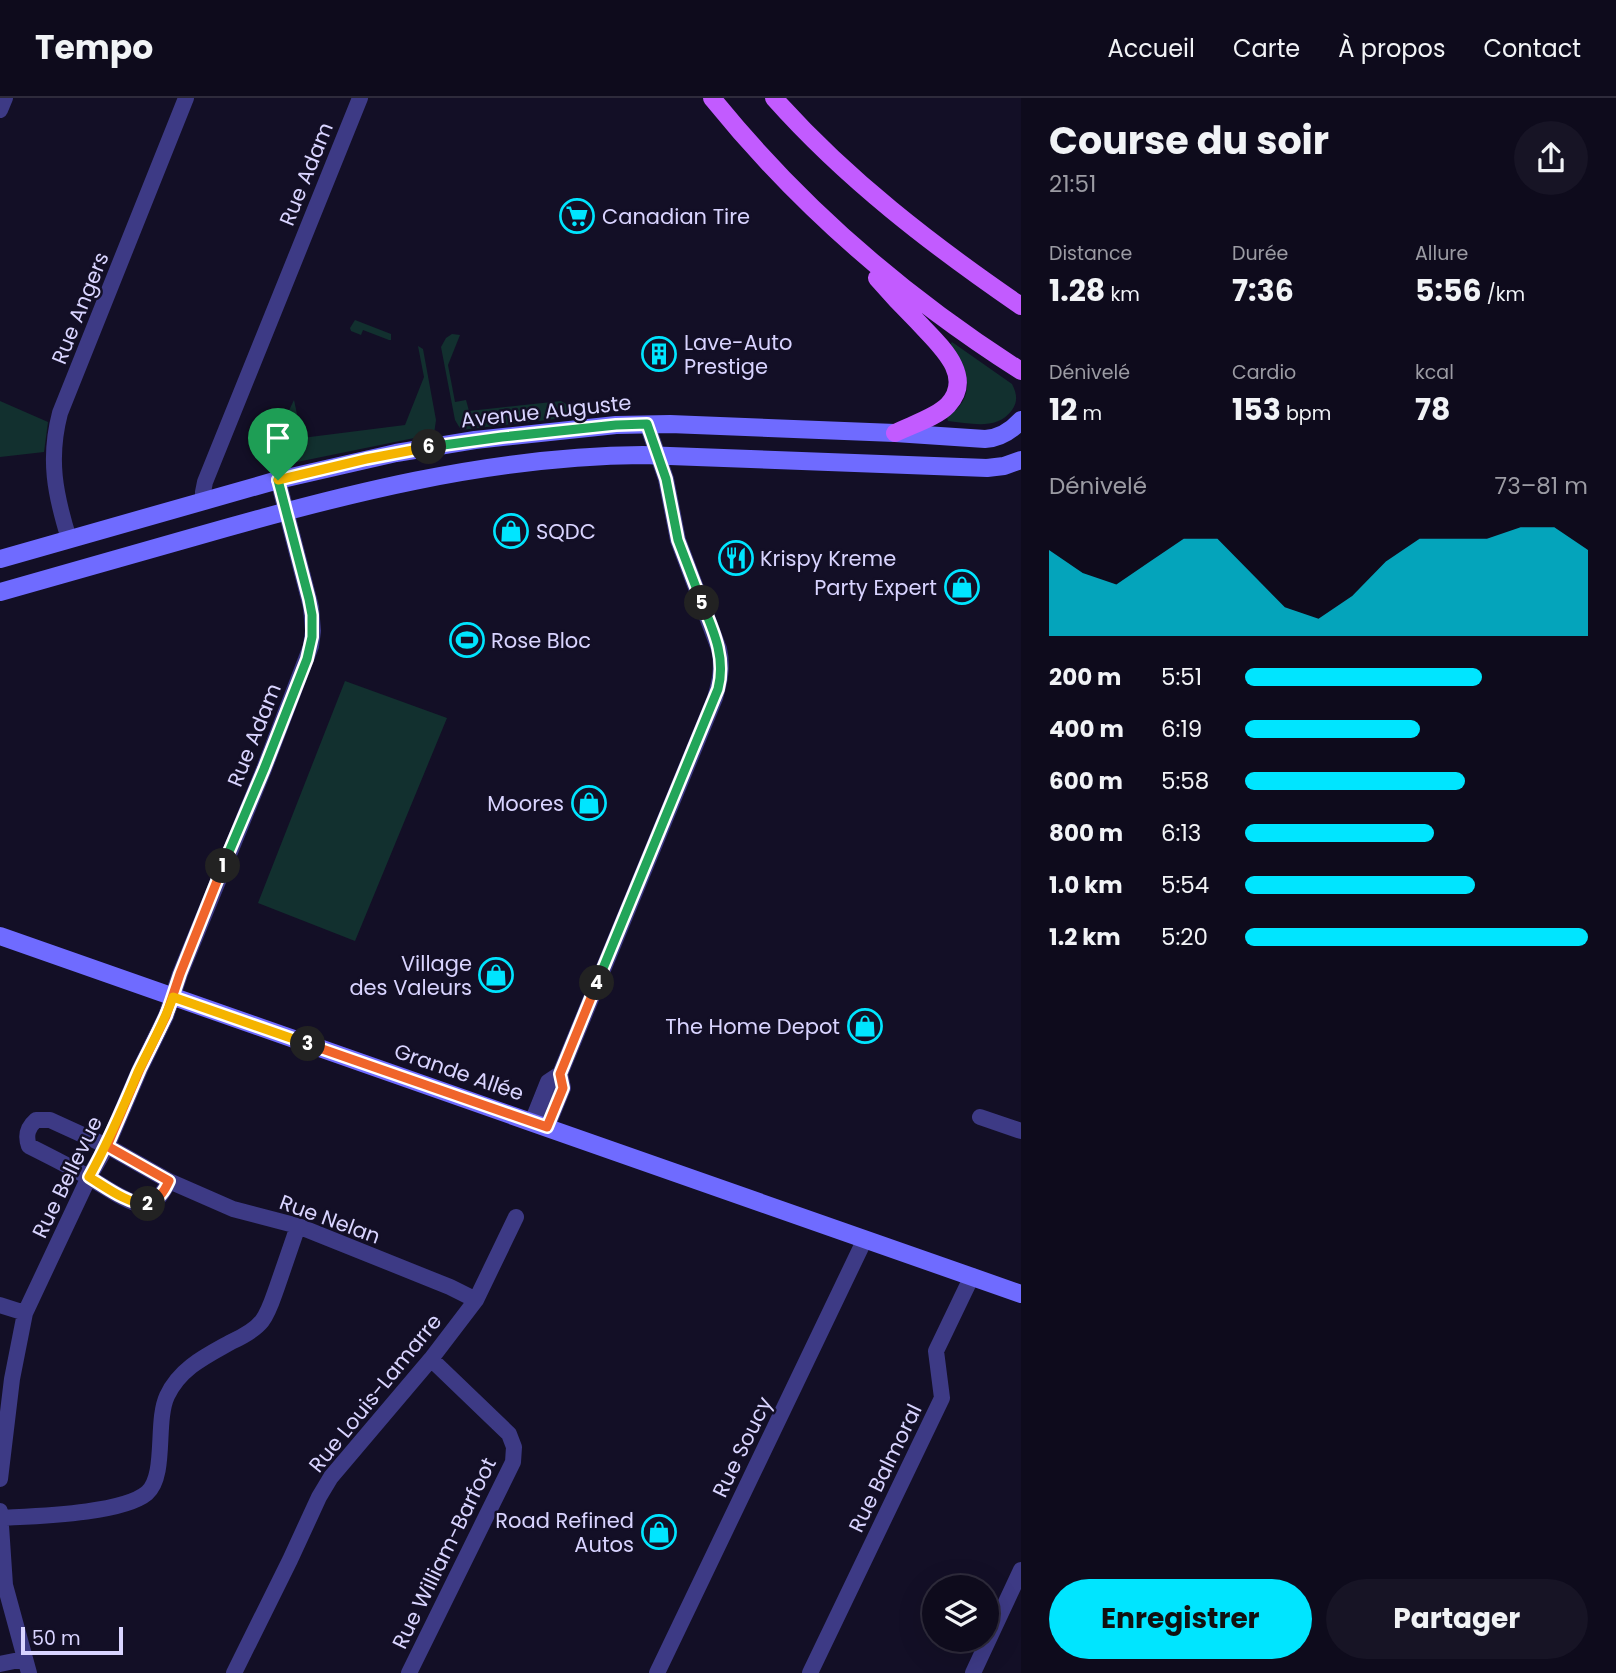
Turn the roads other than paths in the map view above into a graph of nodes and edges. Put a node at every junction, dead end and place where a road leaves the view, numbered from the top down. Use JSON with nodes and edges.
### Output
{"nodes":[{"id":1,"x":5,"y":98,"type":"edge"},
{"id":2,"x":186,"y":98,"type":"edge"},
{"id":3,"x":360,"y":98,"type":"edge"},
{"id":4,"x":712,"y":98,"type":"edge"},
{"id":5,"x":774,"y":98,"type":"edge"},
{"id":6,"x":0,"y":110,"type":"edge"},
{"id":7,"x":808,"y":204,"type":"junction"},
{"id":8,"x":1021,"y":306,"type":"edge"},
{"id":9,"x":1021,"y":370,"type":"edge"},
{"id":10,"x":1021,"y":420,"type":"edge"},
{"id":11,"x":647,"y":424,"type":"junction"},
{"id":12,"x":895,"y":433,"type":"junction"},
{"id":13,"x":659,"y":456,"type":"junction"},
{"id":14,"x":1021,"y":460,"type":"edge"},
{"id":15,"x":278,"y":480,"type":"junction"},
{"id":16,"x":203,"y":501,"type":"junction"},
{"id":17,"x":286,"y":511,"type":"junction"},
{"id":18,"x":69,"y":539,"type":"junction"},
{"id":19,"x":0,"y":559,"type":"edge"},
{"id":20,"x":0,"y":592,"type":"edge"},
{"id":21,"x":0,"y":936,"type":"edge"},
{"id":22,"x":173,"y":997,"type":"junction"},
{"id":23,"x":980,"y":1117,"type":"dead end"},
{"id":24,"x":540,"y":1125,"type":"junction"},
{"id":25,"x":1021,"y":1131,"type":"edge"},
{"id":26,"x":107,"y":1146,"type":"junction"},
{"id":27,"x":89,"y":1177,"type":"junction"},
{"id":28,"x":169,"y":1181,"type":"junction"},
{"id":29,"x":516,"y":1217,"type":"dead end"},
{"id":30,"x":299,"y":1226,"type":"junction"},
{"id":31,"x":865,"y":1239,"type":"junction"},
{"id":32,"x":972,"y":1276,"type":"junction"},
{"id":33,"x":1021,"y":1294,"type":"edge"},
{"id":34,"x":476,"y":1300,"type":"junction"},
{"id":35,"x":0,"y":1305,"type":"edge"},
{"id":36,"x":25,"y":1313,"type":"junction"},
{"id":37,"x":431,"y":1359,"type":"junction"},
{"id":38,"x":1,"y":1462,"type":"edge"},
{"id":39,"x":0,"y":1479,"type":"edge"},
{"id":40,"x":0,"y":1511,"type":"edge"},
{"id":41,"x":1,"y":1518,"type":"edge"},
{"id":42,"x":1021,"y":1570,"type":"edge"},
{"id":43,"x":0,"y":1664,"type":"edge"},
{"id":44,"x":27,"y":1666,"type":"edge"},
{"id":45,"x":234,"y":1673,"type":"edge"},
{"id":46,"x":409,"y":1673,"type":"edge"},
{"id":47,"x":657,"y":1673,"type":"edge"},
{"id":48,"x":810,"y":1673,"type":"edge"},
{"id":49,"x":973,"y":1673,"type":"edge"}],
"edges":[{"from":1,"to":6,"type":"street"},
{"from":2,"to":18,"type":"street","name":"Rue Angers"},
{"from":3,"to":16,"type":"street","name":"Rue Adam"},
{"from":4,"to":7,"type":"main road"},
{"from":5,"to":8,"type":"main road"},
{"from":7,"to":9,"type":"main road"},
{"from":7,"to":12,"type":"main road"},
{"from":10,"to":12,"type":"main road","name":"Avenue Auguste"},
{"from":11,"to":12,"type":"main road","name":"Avenue Auguste"},
{"from":11,"to":13,"type":"street"},
{"from":11,"to":15,"type":"main road","name":"Avenue Auguste"},
{"from":13,"to":14,"type":"main road"},
{"from":13,"to":17,"type":"main road"},
{"from":13,"to":24,"type":"street"},
{"from":15,"to":16,"type":"main road","name":"Avenue Auguste"},
{"from":15,"to":17,"type":"street","name":"Rue Adam"},
{"from":16,"to":18,"type":"main road","name":"Avenue Auguste"},
{"from":17,"to":20,"type":"main road"},
{"from":17,"to":22,"type":"street","name":"Rue Adam"},
{"from":18,"to":19,"type":"main road","name":"Avenue Auguste"},
{"from":21,"to":22,"type":"main road","name":"Grande Allée"},
{"from":22,"to":24,"type":"main road","name":"Grande Allée"},
{"from":22,"to":26,"type":"street","name":"Rue Bellevue"},
{"from":23,"to":25,"type":"street"},
{"from":24,"to":31,"type":"main road","name":"Grande Allée"},
{"from":26,"to":27,"type":"street","name":"Rue Bellevue"},
{"from":26,"to":27,"type":"street","name":"Rue Nelan"},
{"from":26,"to":28,"type":"street","name":"Rue Nelan"},
{"from":27,"to":28,"type":"street","name":"Rue Nelan"},
{"from":27,"to":36,"type":"street","name":"Rue Bellevue"},
{"from":28,"to":30,"type":"street","name":"Rue Nelan"},
{"from":29,"to":34,"type":"street","name":"Rue Louis-Lamarre"},
{"from":30,"to":34,"type":"street","name":"Rue Nelan"},
{"from":30,"to":41,"type":"street"},
{"from":31,"to":32,"type":"main road","name":"Grande Allée"},
{"from":31,"to":47,"type":"street","name":"Rue Soucy"},
{"from":32,"to":33,"type":"main road","name":"Grande Allée"},
{"from":32,"to":48,"type":"street","name":"Rue Balmoral"},
{"from":34,"to":37,"type":"street","name":"Rue Louis-Lamarre"},
{"from":35,"to":36,"type":"street"},
{"from":36,"to":38,"type":"street","name":"Rue Bellevue"},
{"from":37,"to":45,"type":"street","name":"Rue Louis-Lamarre"},
{"from":37,"to":46,"type":"street","name":"Rue William-Barfoot"},
{"from":38,"to":39,"type":"street","name":"Rue Bellevue"},
{"from":40,"to":41,"type":"street"},
{"from":41,"to":44,"type":"street"},
{"from":42,"to":49,"type":"street"},
{"from":43,"to":44,"type":"street"}]}
